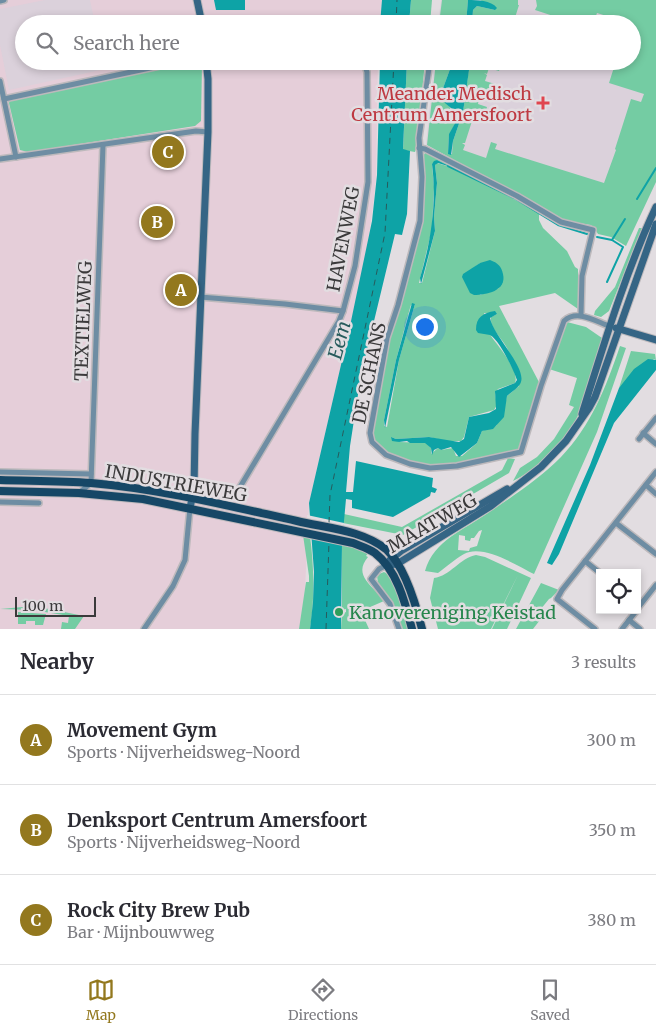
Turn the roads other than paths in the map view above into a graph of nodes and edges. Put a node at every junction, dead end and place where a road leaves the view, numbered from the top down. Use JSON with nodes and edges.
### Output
{"nodes":[{"id":1,"x":4,"y":0,"type":"edge"},
{"id":2,"x":197,"y":0,"type":"edge"},
{"id":3,"x":0,"y":1,"type":"edge"},
{"id":4,"x":200,"y":15,"type":"edge"},
{"id":5,"x":141,"y":70,"type":"edge"},
{"id":6,"x":207,"y":70,"type":"edge"},
{"id":7,"x":210,"y":70,"type":"edge"},
{"id":8,"x":366,"y":70,"type":"edge"},
{"id":9,"x":429,"y":70,"type":"edge"},
{"id":10,"x":208,"y":79,"type":"junction"},
{"id":11,"x":0,"y":81,"type":"edge"},
{"id":12,"x":4,"y":99,"type":"junction"},
{"id":13,"x":208,"y":132,"type":"junction"},
{"id":14,"x":103,"y":145,"type":"junction"},
{"id":15,"x":420,"y":148,"type":"junction"},
{"id":16,"x":16,"y":157,"type":"junction"},
{"id":17,"x":0,"y":160,"type":"edge"},
{"id":18,"x":656,"y":207,"type":"edge"},
{"id":19,"x":656,"y":224,"type":"edge"},
{"id":20,"x":200,"y":297,"type":"junction"},
{"id":21,"x":343,"y":311,"type":"junction"},
{"id":22,"x":581,"y":315,"type":"junction"},
{"id":23,"x":609,"y":326,"type":"junction"},
{"id":24,"x":619,"y":330,"type":"junction"},
{"id":25,"x":656,"y":340,"type":"edge"},
{"id":26,"x":656,"y":418,"type":"edge"},
{"id":27,"x":581,"y":419,"type":"junction"},
{"id":28,"x":644,"y":434,"type":"junction"},
{"id":29,"x":639,"y":439,"type":"dead end"},
{"id":30,"x":656,"y":444,"type":"edge"},
{"id":31,"x":0,"y":472,"type":"edge"},
{"id":32,"x":656,"y":472,"type":"edge"},
{"id":33,"x":91,"y":479,"type":"junction"},
{"id":34,"x":0,"y":480,"type":"edge"},
{"id":35,"x":515,"y":486,"type":"junction"},
{"id":36,"x":646,"y":486,"type":"junction"},
{"id":37,"x":240,"y":488,"type":"dead end"},
{"id":38,"x":0,"y":491,"type":"edge"},
{"id":39,"x":35,"y":492,"type":"junction"},
{"id":40,"x":79,"y":493,"type":"junction"},
{"id":41,"x":656,"y":494,"type":"edge"},
{"id":42,"x":192,"y":498,"type":"junction"},
{"id":43,"x":0,"y":502,"type":"edge"},
{"id":44,"x":190,"y":508,"type":"junction"},
{"id":45,"x":616,"y":522,"type":"junction"},
{"id":46,"x":656,"y":554,"type":"edge"},
{"id":47,"x":393,"y":556,"type":"junction"},
{"id":48,"x":585,"y":561,"type":"junction"},
{"id":49,"x":397,"y":564,"type":"junction"},
{"id":50,"x":387,"y":565,"type":"junction"},
{"id":51,"x":596,"y":570,"type":"edge"},
{"id":52,"x":656,"y":585,"type":"edge"},
{"id":53,"x":641,"y":601,"type":"edge"},
{"id":54,"x":634,"y":614,"type":"edge"},
{"id":55,"x":629,"y":620,"type":"junction"},
{"id":56,"x":144,"y":629,"type":"edge"},
{"id":57,"x":399,"y":629,"type":"edge"},
{"id":58,"x":412,"y":629,"type":"edge"},
{"id":59,"x":422,"y":629,"type":"edge"},
{"id":60,"x":595,"y":629,"type":"edge"},
{"id":61,"x":622,"y":629,"type":"edge"},
{"id":62,"x":640,"y":629,"type":"edge"}],
"edges":[{"from":1,"to":3,"type":"street"},
{"from":2,"to":4,"type":"main road"},
{"from":5,"to":12,"type":"street"},
{"from":6,"to":10,"type":"main road"},
{"from":7,"to":10,"type":"main road"},
{"from":8,"to":21,"type":"street","name":"HAVENWEG"},
{"from":9,"to":15,"type":"street"},
{"from":10,"to":13,"type":"main road"},
{"from":11,"to":12,"type":"street"},
{"from":12,"to":16,"type":"street"},
{"from":13,"to":14,"type":"street"},
{"from":13,"to":20,"type":"main road"},
{"from":14,"to":16,"type":"street"},
{"from":14,"to":33,"type":"street","name":"TEXTIELWEG"},
{"from":15,"to":22,"type":"street"},
{"from":15,"to":22,"type":"street","name":"DE SCHANS"},
{"from":16,"to":17,"type":"street"},
{"from":18,"to":23,"type":"main road","name":"MAATWEG"},
{"from":19,"to":24,"type":"main road","name":"MAATWEG"},
{"from":20,"to":21,"type":"street"},
{"from":20,"to":42,"type":"main road"},
{"from":21,"to":37,"type":"street","name":"HAVENWEG"},
{"from":22,"to":23,"type":"street"},
{"from":23,"to":24,"type":"main road"},
{"from":23,"to":27,"type":"main road","name":"MAATWEG"},
{"from":24,"to":25,"type":"main road"},
{"from":24,"to":27,"type":"main road","name":"MAATWEG"},
{"from":26,"to":28,"type":"street"},
{"from":27,"to":35,"type":"main road","name":"MAATWEG"},
{"from":28,"to":29,"type":"street"},
{"from":28,"to":30,"type":"street"},
{"from":31,"to":33,"type":"street","name":"INDUSTRIEWEG"},
{"from":32,"to":36,"type":"street"},
{"from":33,"to":34,"type":"main road","name":"INDUSTRIEWEG"},
{"from":33,"to":40,"type":"street"},
{"from":33,"to":42,"type":"main road","name":"INDUSTRIEWEG"},
{"from":35,"to":47,"type":"main road","name":"MAATWEG"},
{"from":35,"to":49,"type":"main road","name":"MAATWEG"},
{"from":36,"to":41,"type":"street"},
{"from":36,"to":45,"type":"street"},
{"from":38,"to":39,"type":"main road","name":"INDUSTRIEWEG"},
{"from":39,"to":40,"type":"main road","name":"INDUSTRIEWEG"},
{"from":39,"to":43,"type":"street"},
{"from":40,"to":44,"type":"main road","name":"INDUSTRIEWEG"},
{"from":42,"to":44,"type":"main road"},
{"from":42,"to":47,"type":"main road","name":"INDUSTRIEWEG"},
{"from":44,"to":50,"type":"main road","name":"INDUSTRIEWEG"},
{"from":44,"to":56,"type":"street"},
{"from":45,"to":46,"type":"street"},
{"from":45,"to":48,"type":"street"},
{"from":47,"to":49,"type":"main road"},
{"from":47,"to":50,"type":"main road","name":"MAATWEG"},
{"from":48,"to":51,"type":"street"},
{"from":48,"to":60,"type":"street"},
{"from":49,"to":50,"type":"main road","name":"MAATWEG"},
{"from":49,"to":59,"type":"main road"},
{"from":50,"to":57,"type":"street"},
{"from":50,"to":58,"type":"main road"},
{"from":52,"to":53,"type":"street"},
{"from":54,"to":55,"type":"street"},
{"from":55,"to":61,"type":"street"},
{"from":55,"to":62,"type":"street"}]}
